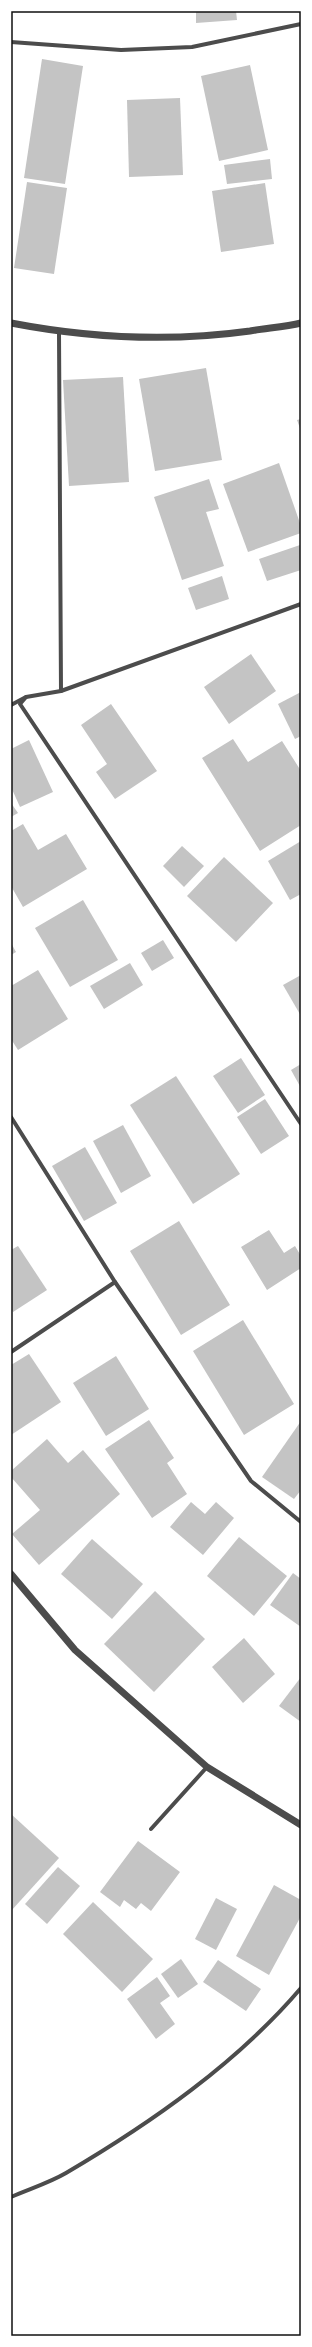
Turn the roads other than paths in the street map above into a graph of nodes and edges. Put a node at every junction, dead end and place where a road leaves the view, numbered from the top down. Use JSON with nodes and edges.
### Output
{"nodes":[{"id":1,"x":301,"y":24,"type":"edge"},
{"id":2,"x":11,"y":42,"type":"edge"},
{"id":3,"x":11,"y":323,"type":"edge"},
{"id":4,"x":301,"y":323,"type":"edge"},
{"id":5,"x":59,"y":333,"type":"junction"},
{"id":6,"x":301,"y":604,"type":"edge"},
{"id":7,"x":61,"y":691,"type":"junction"},
{"id":8,"x":26,"y":697,"type":"junction"},
{"id":9,"x":11,"y":705,"type":"edge"},
{"id":10,"x":11,"y":1117,"type":"edge"},
{"id":11,"x":301,"y":1124,"type":"edge"},
{"id":12,"x":115,"y":1282,"type":"junction"},
{"id":13,"x":11,"y":1352,"type":"edge"},
{"id":14,"x":301,"y":1522,"type":"edge"},
{"id":15,"x":11,"y":1574,"type":"edge"},
{"id":16,"x":207,"y":1767,"type":"junction"},
{"id":17,"x":301,"y":1825,"type":"edge"},
{"id":18,"x":151,"y":1829,"type":"dead end"},
{"id":19,"x":301,"y":1988,"type":"edge"},
{"id":20,"x":11,"y":2197,"type":"edge"}],
"edges":[{"from":1,"to":2,"type":"street"},
{"from":3,"to":5,"type":"street"},
{"from":4,"to":5,"type":"street"},
{"from":5,"to":7,"type":"street"},
{"from":6,"to":7,"type":"street"},
{"from":7,"to":8,"type":"street"},
{"from":8,"to":9,"type":"street"},
{"from":8,"to":11,"type":"street"},
{"from":10,"to":12,"type":"street"},
{"from":12,"to":13,"type":"street"},
{"from":12,"to":14,"type":"street"},
{"from":15,"to":16,"type":"street"},
{"from":16,"to":17,"type":"street"},
{"from":16,"to":18,"type":"street"},
{"from":19,"to":20,"type":"street"}]}
